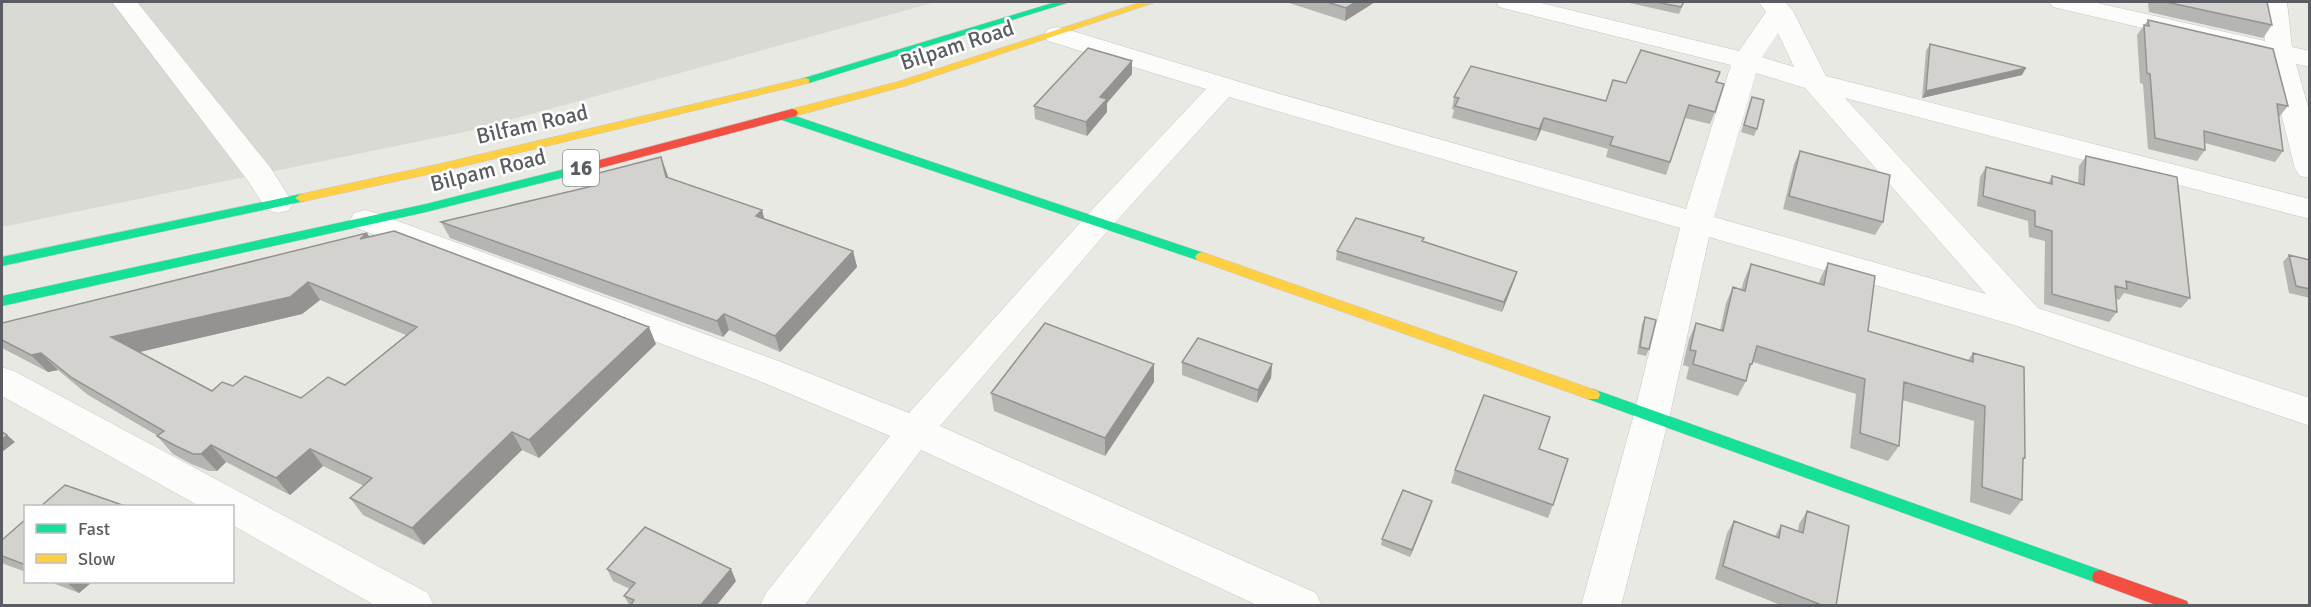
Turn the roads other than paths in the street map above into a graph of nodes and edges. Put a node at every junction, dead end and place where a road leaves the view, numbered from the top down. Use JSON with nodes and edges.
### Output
{"nodes":[{"id":1,"x":124,"y":2,"type":"edge"},
{"id":2,"x":1065,"y":2,"type":"edge"},
{"id":3,"x":1151,"y":2,"type":"edge"},
{"id":4,"x":1508,"y":2,"type":"edge"},
{"id":5,"x":2062,"y":2,"type":"edge"},
{"id":6,"x":2275,"y":2,"type":"edge"},
{"id":7,"x":1776,"y":6,"type":"edge"},
{"id":8,"x":1057,"y":35,"type":"junction"},
{"id":9,"x":2279,"y":52,"type":"junction"},
{"id":10,"x":2310,"y":59,"type":"edge"},
{"id":11,"x":1746,"y":61,"type":"junction"},
{"id":12,"x":1815,"y":82,"type":"junction"},
{"id":13,"x":1224,"y":85,"type":"junction"},
{"id":14,"x":783,"y":116,"type":"junction"},
{"id":15,"x":2310,"y":169,"type":"edge"},
{"id":16,"x":278,"y":203,"type":"junction"},
{"id":17,"x":2310,"y":209,"type":"edge"},
{"id":18,"x":365,"y":220,"type":"junction"},
{"id":19,"x":1100,"y":220,"type":"junction"},
{"id":20,"x":1697,"y":223,"type":"junction"},
{"id":21,"x":2,"y":262,"type":"edge"},
{"id":22,"x":2,"y":302,"type":"edge"},
{"id":23,"x":2026,"y":317,"type":"junction"},
{"id":24,"x":2,"y":380,"type":"edge"},
{"id":25,"x":2310,"y":412,"type":"edge"},
{"id":26,"x":1652,"y":414,"type":"junction"},
{"id":27,"x":915,"y":430,"type":"junction"},
{"id":28,"x":230,"y":505,"type":"edge"},
{"id":29,"x":234,"y":507,"type":"edge"},
{"id":30,"x":414,"y":606,"type":"edge"},
{"id":31,"x":780,"y":606,"type":"edge"},
{"id":32,"x":1302,"y":606,"type":"edge"},
{"id":33,"x":1601,"y":606,"type":"edge"},
{"id":34,"x":2181,"y":606,"type":"edge"}],
"edges":[{"from":1,"to":16,"type":"street"},
{"from":2,"to":16,"type":"main road","name":"Bilfam Road","number":"16"},
{"from":3,"to":8,"type":"main road","name":"Bilpam Road","number":"16"},
{"from":4,"to":11,"type":"street"},
{"from":5,"to":9,"type":"street"},
{"from":6,"to":9,"type":"street"},
{"from":7,"to":11,"type":"street"},
{"from":7,"to":12,"type":"street"},
{"from":8,"to":13,"type":"street"},
{"from":8,"to":14,"type":"main road","name":"Bilpam Road","number":"16"},
{"from":9,"to":10,"type":"street"},
{"from":9,"to":15,"type":"street"},
{"from":11,"to":12,"type":"street"},
{"from":11,"to":20,"type":"street"},
{"from":12,"to":17,"type":"street"},
{"from":12,"to":23,"type":"street"},
{"from":13,"to":19,"type":"street"},
{"from":13,"to":20,"type":"street"},
{"from":14,"to":18,"type":"main road","name":"Bilpam Road","number":"16"},
{"from":14,"to":19,"type":"main road"},
{"from":16,"to":21,"type":"main road","name":"Bilfam Road","number":"16"},
{"from":18,"to":22,"type":"main road","name":"Bilpam Road","number":"16"},
{"from":18,"to":27,"type":"street"},
{"from":19,"to":26,"type":"main road"},
{"from":19,"to":27,"type":"street"},
{"from":20,"to":23,"type":"street"},
{"from":20,"to":26,"type":"street"},
{"from":23,"to":25,"type":"street"},
{"from":24,"to":28,"type":"street"},
{"from":26,"to":33,"type":"street"},
{"from":26,"to":34,"type":"main road"},
{"from":27,"to":31,"type":"street"},
{"from":27,"to":32,"type":"street"},
{"from":29,"to":30,"type":"street"}]}
